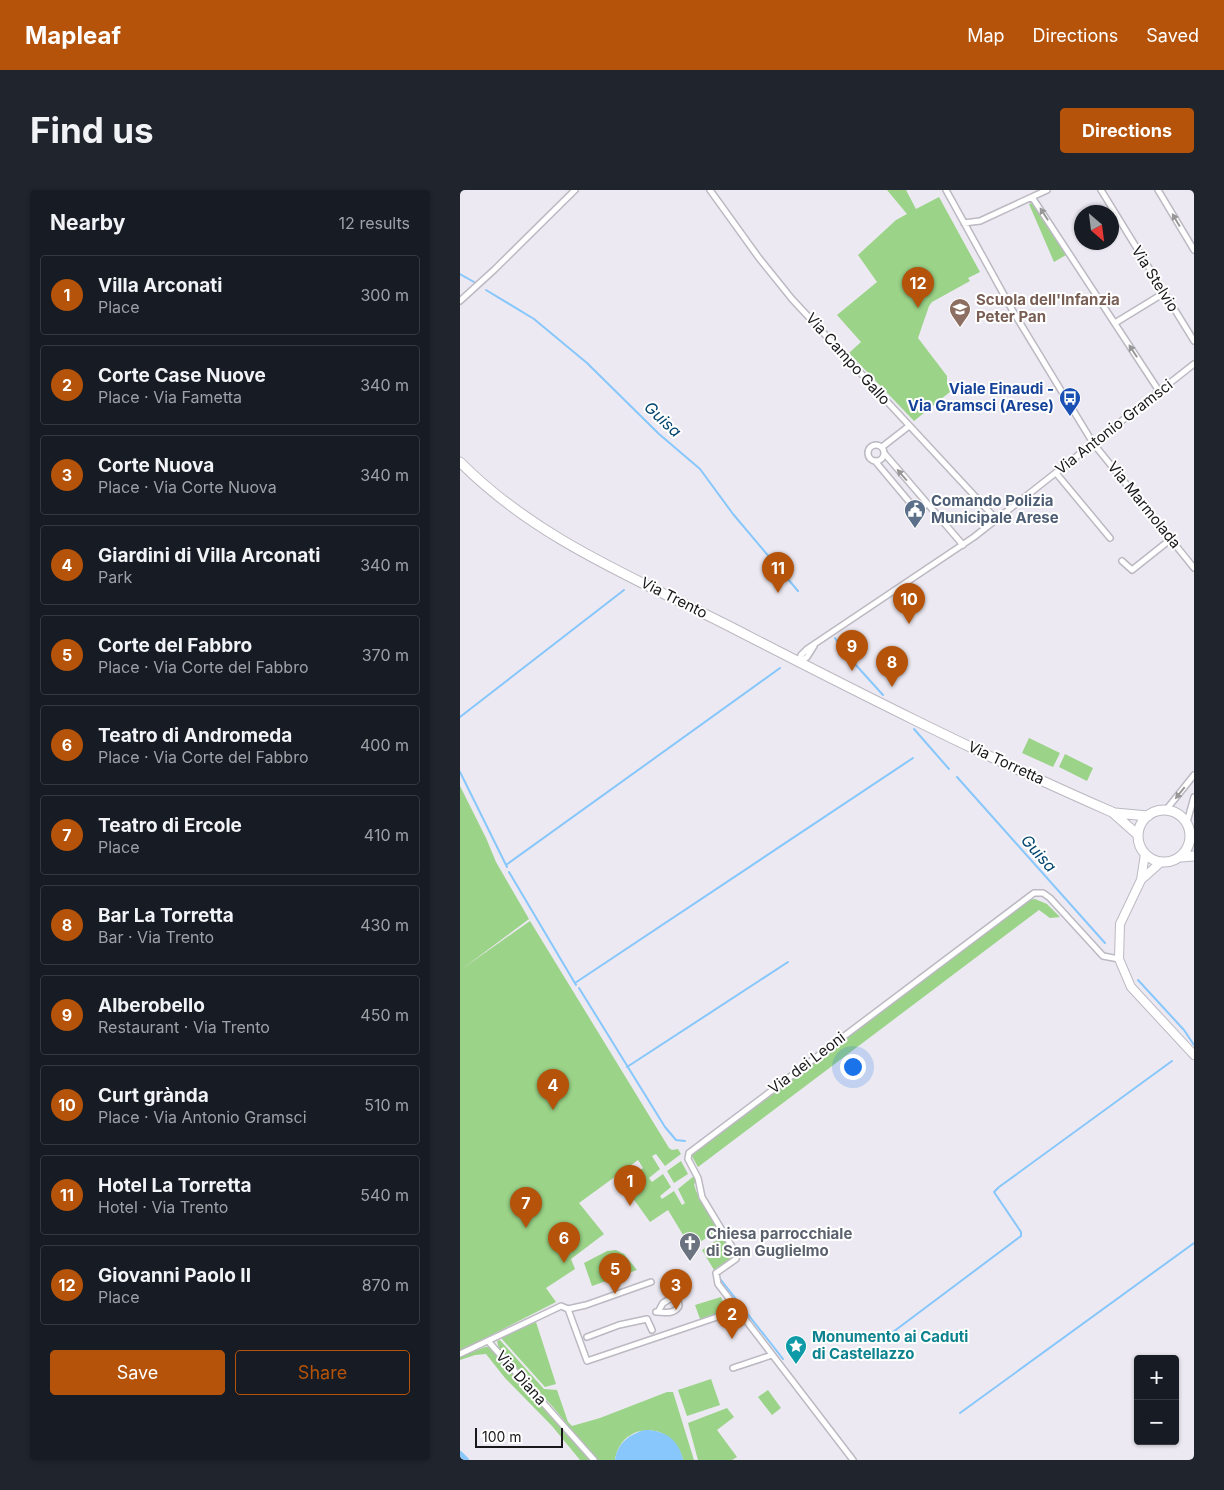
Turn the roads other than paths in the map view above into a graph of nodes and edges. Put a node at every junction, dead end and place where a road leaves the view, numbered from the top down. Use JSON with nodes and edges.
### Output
{"nodes":[{"id":1,"x":575,"y":190,"type":"edge"},
{"id":2,"x":710,"y":190,"type":"edge"},
{"id":3,"x":946,"y":190,"type":"edge"},
{"id":4,"x":1047,"y":190,"type":"edge"},
{"id":5,"x":1101,"y":190,"type":"edge"},
{"id":6,"x":1158,"y":190,"type":"edge"},
{"id":7,"x":1032,"y":197,"type":"junction"},
{"id":8,"x":980,"y":221,"type":"junction"},
{"id":9,"x":964,"y":223,"type":"junction"},
{"id":10,"x":969,"y":232,"type":"junction"},
{"id":11,"x":1194,"y":250,"type":"edge"},
{"id":12,"x":1164,"y":293,"type":"junction"},
{"id":13,"x":460,"y":300,"type":"edge"},
{"id":14,"x":1115,"y":323,"type":"junction"},
{"id":15,"x":1194,"y":341,"type":"edge"},
{"id":16,"x":1194,"y":364,"type":"edge"},
{"id":17,"x":1159,"y":391,"type":"junction"},
{"id":18,"x":909,"y":426,"type":"junction"},
{"id":19,"x":1094,"y":442,"type":"junction"},
{"id":20,"x":882,"y":447,"type":"junction"},
{"id":21,"x":884,"y":453,"type":"junction"},
{"id":22,"x":875,"y":461,"type":"junction"},
{"id":23,"x":460,"y":462,"type":"edge"},
{"id":24,"x":1056,"y":473,"type":"junction"},
{"id":25,"x":927,"y":504,"type":"junction"},
{"id":26,"x":997,"y":520,"type":"junction"},
{"id":27,"x":1110,"y":538,"type":"dead end"},
{"id":28,"x":1171,"y":539,"type":"junction"},
{"id":29,"x":963,"y":545,"type":"junction"},
{"id":30,"x":1122,"y":561,"type":"dead end"},
{"id":31,"x":1194,"y":568,"type":"edge"},
{"id":32,"x":799,"y":662,"type":"junction"},
{"id":33,"x":901,"y":713,"type":"joint"},
{"id":34,"x":1194,"y":775,"type":"edge"},
{"id":35,"x":1194,"y":797,"type":"edge"},
{"id":36,"x":1166,"y":810,"type":"junction"},
{"id":37,"x":1112,"y":812,"type":"junction"},
{"id":38,"x":1148,"y":816,"type":"junction"},
{"id":39,"x":1186,"y":822,"type":"junction"},
{"id":40,"x":1138,"y":835,"type":"junction"},
{"id":41,"x":1192,"y":838,"type":"edge"},
{"id":42,"x":1145,"y":854,"type":"junction"},
{"id":43,"x":1181,"y":856,"type":"junction"},
{"id":44,"x":1194,"y":856,"type":"edge"},
{"id":45,"x":1161,"y":862,"type":"junction"},
{"id":46,"x":1141,"y":880,"type":"junction"},
{"id":47,"x":1119,"y":959,"type":"junction"},
{"id":48,"x":1194,"y":1055,"type":"edge"},
{"id":49,"x":651,"y":1282,"type":"dead end"},
{"id":50,"x":568,"y":1309,"type":"junction"},
{"id":51,"x":738,"y":1310,"type":"junction"},
{"id":52,"x":652,"y":1330,"type":"dead end"},
{"id":53,"x":587,"y":1337,"type":"dead end"},
{"id":54,"x":488,"y":1341,"type":"junction"},
{"id":55,"x":460,"y":1354,"type":"edge"},
{"id":56,"x":772,"y":1355,"type":"junction"},
{"id":57,"x":733,"y":1368,"type":"dead end"},
{"id":58,"x":594,"y":1460,"type":"edge"},
{"id":59,"x":853,"y":1460,"type":"edge"}],
"edges":[{"from":1,"to":13,"type":"street"},
{"from":2,"to":18,"type":"street","name":"Via Campo Gallo"},
{"from":3,"to":9,"type":"street","name":"Via Marmolada"},
{"from":4,"to":7,"type":"street"},
{"from":5,"to":12,"type":"street","name":"Via Stelvio"},
{"from":11,"to":6,"type":"street","one_way":true},
{"from":7,"to":8,"type":"street"},
{"from":14,"to":7,"type":"street","one_way":true},
{"from":8,"to":9,"type":"street"},
{"from":8,"to":10,"type":"street"},
{"from":9,"to":10,"type":"street","name":"Via Marmolada"},
{"from":10,"to":19,"type":"street","name":"Via Marmolada"},
{"from":12,"to":14,"type":"street"},
{"from":12,"to":15,"type":"street","name":"Via Stelvio"},
{"from":17,"to":14,"type":"street","one_way":true},
{"from":16,"to":17,"type":"street","name":"Via Antonio Gramsci"},
{"from":17,"to":19,"type":"street","name":"Via Antonio Gramsci"},
{"from":18,"to":20,"type":"street"},
{"from":18,"to":26,"type":"street","name":"Via Campo Gallo"},
{"from":19,"to":24,"type":"street","name":"Via Antonio Gramsci"},
{"from":19,"to":28,"type":"street","name":"Via Marmolada"},
{"from":20,"to":21,"type":"street"},
{"from":20,"to":22,"type":"street"},
{"from":21,"to":22,"type":"street"},
{"from":25,"to":21,"type":"street","one_way":true},
{"from":22,"to":25,"type":"street"},
{"from":23,"to":32,"type":"main road","name":"Via Trento"},
{"from":24,"to":26,"type":"street","name":"Via Antonio Gramsci"},
{"from":24,"to":27,"type":"street"},
{"from":25,"to":29,"type":"street"},
{"from":26,"to":29,"type":"street","name":"Via Antonio Gramsci"},
{"from":28,"to":30,"type":"street"},
{"from":28,"to":31,"type":"street","name":"Via Marmolada"},
{"from":29,"to":32,"type":"street","name":"Via Antonio Gramsci"},
{"from":32,"to":33,"type":"main road","name":"Via Trento"},
{"from":33,"to":37,"type":"main road","name":"Via Torretta"},
{"from":34,"to":36,"type":"street","one_way":true},
{"from":35,"to":39,"type":"street"},
{"from":36,"to":38,"type":"main road"},
{"from":36,"to":39,"type":"main road"},
{"from":37,"to":38,"type":"main road","name":"Via Torretta"},
{"from":37,"to":40,"type":"main road","name":"Via Torretta"},
{"from":38,"to":40,"type":"main road"},
{"from":39,"to":41,"type":"main road"},
{"from":40,"to":42,"type":"main road"},
{"from":41,"to":43,"type":"main road"},
{"from":42,"to":45,"type":"main road"},
{"from":42,"to":46,"type":"street"},
{"from":43,"to":44,"type":"main road"},
{"from":43,"to":45,"type":"main road"},
{"from":45,"to":46,"type":"street"},
{"from":46,"to":47,"type":"street"},
{"from":47,"to":48,"type":"street"},
{"from":47,"to":51,"type":"street","name":"Via dei Leoni"},
{"from":49,"to":50,"type":"street"},
{"from":50,"to":51,"type":"street"},
{"from":50,"to":54,"type":"street"},
{"from":51,"to":56,"type":"street"},
{"from":52,"to":53,"type":"street"},
{"from":54,"to":55,"type":"street"},
{"from":54,"to":58,"type":"street","name":"Via Diana"},
{"from":56,"to":57,"type":"street"},
{"from":56,"to":59,"type":"street"}]}
